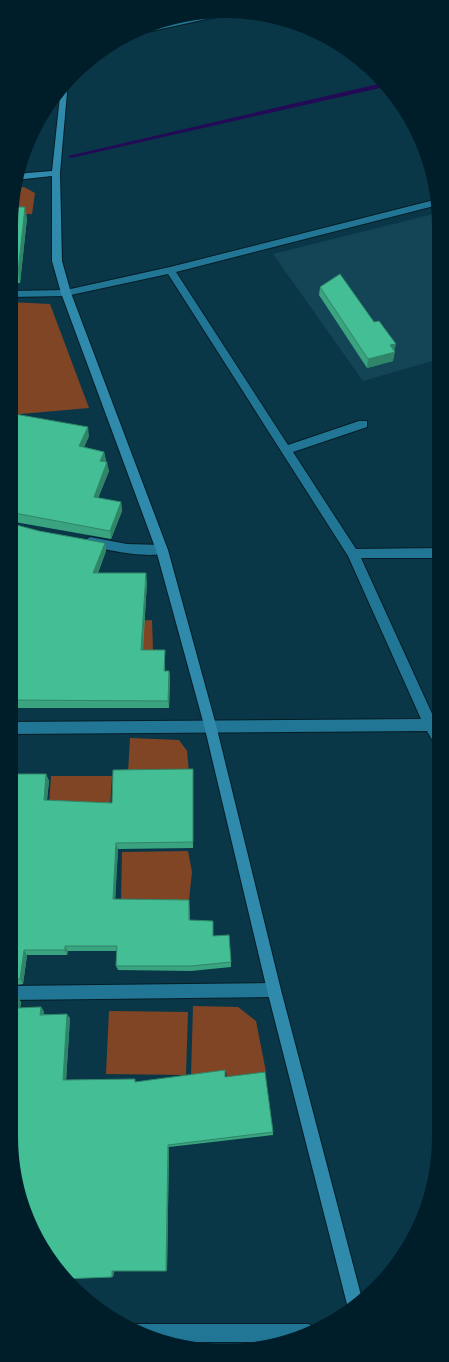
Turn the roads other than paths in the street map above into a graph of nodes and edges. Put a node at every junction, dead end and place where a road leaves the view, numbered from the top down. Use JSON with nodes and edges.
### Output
{"nodes":[{"id":1,"x":200,"y":19,"type":"edge"},
{"id":2,"x":177,"y":23,"type":"edge"},
{"id":3,"x":63,"y":95,"type":"edge"},
{"id":4,"x":56,"y":173,"type":"junction"},
{"id":5,"x":23,"y":176,"type":"edge"},
{"id":6,"x":430,"y":204,"type":"edge"},
{"id":7,"x":170,"y":270,"type":"junction"},
{"id":8,"x":66,"y":293,"type":"junction"},
{"id":9,"x":18,"y":294,"type":"edge"},
{"id":10,"x":363,"y":424,"type":"dead end"},
{"id":11,"x":286,"y":450,"type":"junction"},
{"id":12,"x":81,"y":540,"type":"edge"},
{"id":13,"x":162,"y":550,"type":"junction"},
{"id":14,"x":432,"y":552,"type":"edge"},
{"id":15,"x":352,"y":554,"type":"junction"},
{"id":16,"x":430,"y":725,"type":"junction"},
{"id":17,"x":210,"y":726,"type":"junction"},
{"id":18,"x":18,"y":728,"type":"edge"},
{"id":19,"x":432,"y":728,"type":"edge"},
{"id":20,"x":274,"y":990,"type":"junction"},
{"id":21,"x":18,"y":993,"type":"edge"},
{"id":22,"x":353,"y":1300,"type":"edge"},
{"id":23,"x":153,"y":1332,"type":"edge"},
{"id":24,"x":294,"y":1333,"type":"edge"}],
"edges":[{"from":1,"to":2,"type":"street"},
{"from":3,"to":4,"type":"street"},
{"from":4,"to":5,"type":"street"},
{"from":4,"to":8,"type":"street"},
{"from":6,"to":7,"type":"street"},
{"from":7,"to":8,"type":"street"},
{"from":7,"to":11,"type":"street"},
{"from":8,"to":9,"type":"street"},
{"from":8,"to":13,"type":"street"},
{"from":10,"to":11,"type":"street"},
{"from":11,"to":15,"type":"street"},
{"from":12,"to":13,"type":"street"},
{"from":13,"to":17,"type":"street"},
{"from":14,"to":15,"type":"street"},
{"from":15,"to":16,"type":"street"},
{"from":16,"to":17,"type":"street"},
{"from":16,"to":19,"type":"street"},
{"from":17,"to":18,"type":"street"},
{"from":17,"to":20,"type":"street"},
{"from":20,"to":21,"type":"street"},
{"from":20,"to":22,"type":"street"},
{"from":23,"to":24,"type":"street"}]}
